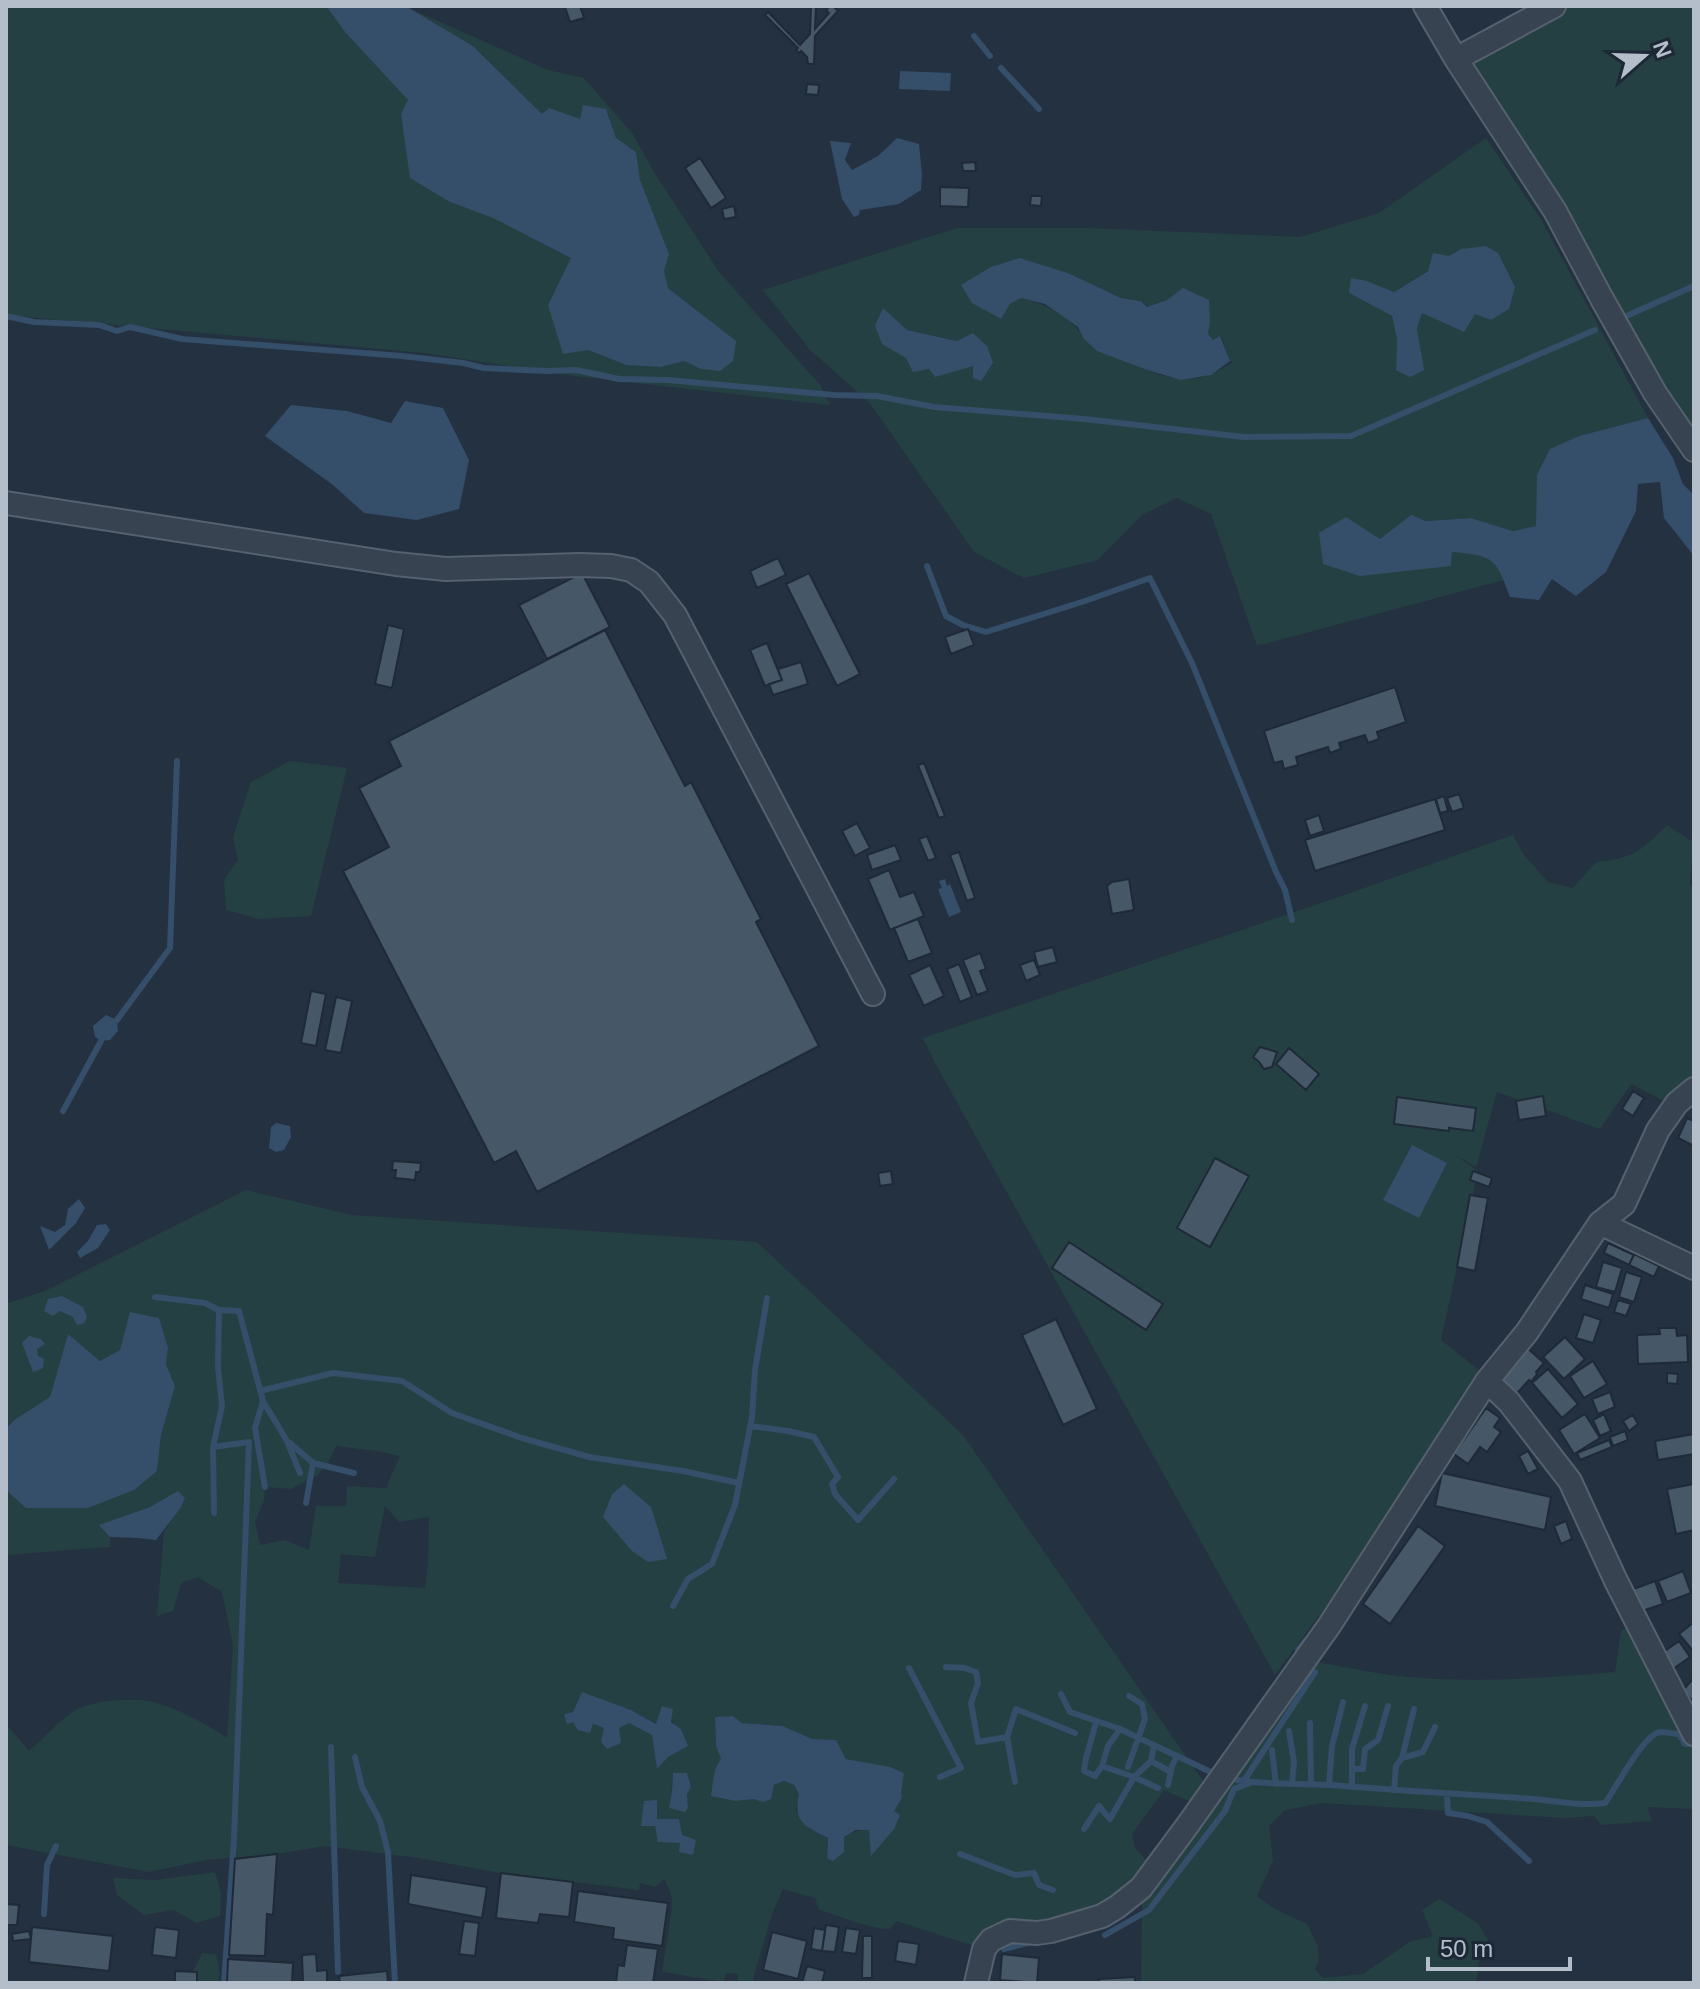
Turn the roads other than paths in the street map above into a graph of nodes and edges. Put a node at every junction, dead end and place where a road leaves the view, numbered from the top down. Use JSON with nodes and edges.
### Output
{"nodes":[{"id":1,"x":1425,"y":6,"type":"edge"},
{"id":2,"x":1554,"y":6,"type":"edge"},
{"id":3,"x":1456,"y":59,"type":"junction"},
{"id":4,"x":1694,"y":450,"type":"edge"},
{"id":5,"x":6,"y":503,"type":"edge"},
{"id":6,"x":873,"y":994,"type":"dead end"},
{"id":7,"x":1694,"y":1089,"type":"edge"},
{"id":8,"x":1600,"y":1223,"type":"junction"},
{"id":9,"x":1694,"y":1268,"type":"edge"},
{"id":10,"x":1487,"y":1381,"type":"junction"},
{"id":11,"x":1694,"y":1734,"type":"edge"},
{"id":12,"x":976,"y":1983,"type":"edge"}],
"edges":[{"from":1,"to":3,"type":"street"},
{"from":2,"to":3,"type":"street"},
{"from":3,"to":4,"type":"street"},
{"from":5,"to":6,"type":"street"},
{"from":7,"to":8,"type":"street"},
{"from":8,"to":9,"type":"street"},
{"from":8,"to":10,"type":"street"},
{"from":10,"to":11,"type":"street"},
{"from":10,"to":12,"type":"street"}]}
